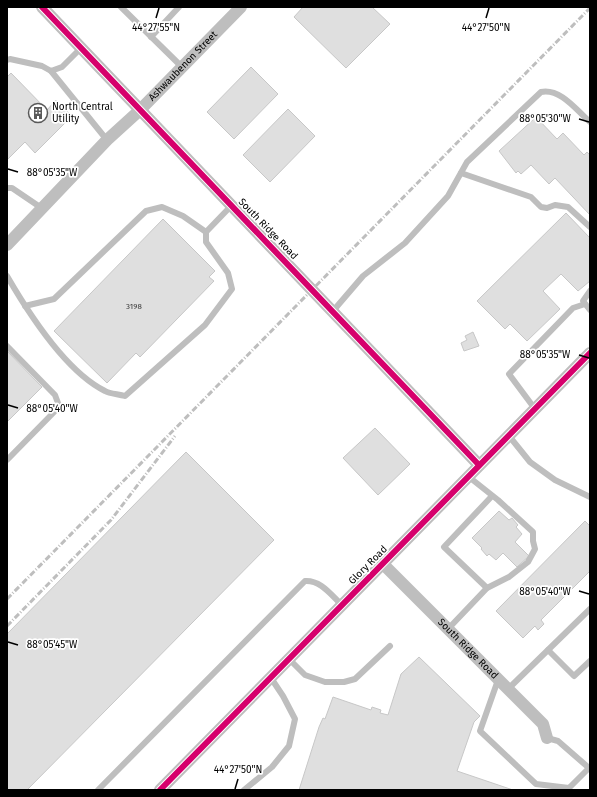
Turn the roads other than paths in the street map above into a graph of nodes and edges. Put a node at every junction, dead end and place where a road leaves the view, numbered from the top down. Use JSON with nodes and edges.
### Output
{"nodes":[{"id":1,"x":42,"y":7,"type":"edge"},
{"id":2,"x":121,"y":7,"type":"edge"},
{"id":3,"x":179,"y":7,"type":"edge"},
{"id":4,"x":241,"y":7,"type":"edge"},
{"id":5,"x":151,"y":37,"type":"junction"},
{"id":6,"x":81,"y":48,"type":"junction"},
{"id":7,"x":7,"y":60,"type":"edge"},
{"id":8,"x":182,"y":67,"type":"junction"},
{"id":9,"x":51,"y":71,"type":"junction"},
{"id":10,"x":140,"y":110,"type":"junction"},
{"id":11,"x":590,"y":122,"type":"edge"},
{"id":12,"x":107,"y":140,"type":"junction"},
{"id":13,"x":461,"y":173,"type":"junction"},
{"id":14,"x":7,"y":188,"type":"edge"},
{"id":15,"x":232,"y":205,"type":"junction"},
{"id":16,"x":42,"y":209,"type":"junction"},
{"id":17,"x":590,"y":227,"type":"edge"},
{"id":18,"x":206,"y":232,"type":"junction"},
{"id":19,"x":7,"y":245,"type":"edge"},
{"id":20,"x":7,"y":276,"type":"edge"},
{"id":21,"x":590,"y":291,"type":"edge"},
{"id":22,"x":585,"y":304,"type":"junction"},
{"id":23,"x":25,"y":306,"type":"junction"},
{"id":24,"x":590,"y":310,"type":"edge"},
{"id":25,"x":333,"y":311,"type":"junction"},
{"id":26,"x":7,"y":346,"type":"edge"},
{"id":27,"x":590,"y":353,"type":"edge"},
{"id":28,"x":535,"y":408,"type":"junction"},
{"id":29,"x":509,"y":436,"type":"junction"},
{"id":30,"x":7,"y":460,"type":"edge"},
{"id":31,"x":479,"y":465,"type":"junction"},
{"id":32,"x":468,"y":477,"type":"junction"},
{"id":33,"x":492,"y":496,"type":"junction"},
{"id":34,"x":590,"y":497,"type":"edge"},
{"id":35,"x":383,"y":564,"type":"junction"},
{"id":36,"x":487,"y":588,"type":"junction"},
{"id":37,"x":342,"y":605,"type":"junction"},
{"id":38,"x":590,"y":609,"type":"edge"},
{"id":39,"x":448,"y":629,"type":"junction"},
{"id":40,"x":390,"y":646,"type":"dead end"},
{"id":41,"x":548,"y":650,"type":"junction"},
{"id":42,"x":289,"y":659,"type":"junction"},
{"id":43,"x":590,"y":661,"type":"edge"},
{"id":44,"x":270,"y":678,"type":"junction"},
{"id":45,"x":498,"y":680,"type":"junction"},
{"id":46,"x":508,"y":689,"type":"junction"},
{"id":47,"x":547,"y":738,"type":"joint"},
{"id":48,"x":589,"y":768,"type":"edge"},
{"id":49,"x":98,"y":790,"type":"edge"},
{"id":50,"x":160,"y":790,"type":"edge"},
{"id":51,"x":244,"y":790,"type":"edge"}],
"edges":[{"from":1,"to":6,"type":"street","name":"South Ridge Road"},
{"from":2,"to":5,"type":"lane"},
{"from":3,"to":5,"type":"lane"},
{"from":4,"to":8,"type":"street","name":"Ashwaubenon Street"},
{"from":5,"to":8,"type":"lane"},
{"from":6,"to":9,"type":"lane"},
{"from":6,"to":10,"type":"street","name":"South Ridge Road"},
{"from":7,"to":9,"type":"lane"},
{"from":8,"to":10,"type":"street","name":"Ashwaubenon Street"},
{"from":9,"to":12,"type":"lane"},
{"from":10,"to":12,"type":"street","name":"Ashwaubenon Street"},
{"from":10,"to":15,"type":"street","name":"South Ridge Road"},
{"from":11,"to":13,"type":"lane"},
{"from":12,"to":16,"type":"street","name":"Ashwaubenon Street"},
{"from":13,"to":17,"type":"lane"},
{"from":13,"to":25,"type":"lane"},
{"from":14,"to":16,"type":"lane"},
{"from":15,"to":18,"type":"lane"},
{"from":15,"to":25,"type":"street","name":"South Ridge Road"},
{"from":16,"to":19,"type":"street","name":"Ashwaubenon Street"},
{"from":18,"to":23,"type":"lane"},
{"from":18,"to":23,"type":"lane"},
{"from":20,"to":23,"type":"lane"},
{"from":21,"to":22,"type":"lane"},
{"from":22,"to":24,"type":"lane"},
{"from":22,"to":28,"type":"lane"},
{"from":25,"to":31,"type":"street","name":"South Ridge Road"},
{"from":26,"to":30,"type":"lane"},
{"from":27,"to":28,"type":"street","name":"Glory Road"},
{"from":28,"to":29,"type":"street","name":"Glory Road"},
{"from":29,"to":31,"type":"street","name":"Glory Road"},
{"from":29,"to":34,"type":"lane"},
{"from":31,"to":32,"type":"street","name":"Glory Road"},
{"from":32,"to":33,"type":"lane"},
{"from":32,"to":35,"type":"street","name":"Glory Road"},
{"from":33,"to":36,"type":"lane"},
{"from":33,"to":36,"type":"lane"},
{"from":35,"to":37,"type":"street","name":"Glory Road"},
{"from":35,"to":39,"type":"street","name":"South Ridge Road"},
{"from":36,"to":39,"type":"lane"},
{"from":37,"to":42,"type":"street","name":"Glory Road"},
{"from":37,"to":49,"type":"lane"},
{"from":38,"to":41,"type":"lane"},
{"from":39,"to":45,"type":"street","name":"South Ridge Road"},
{"from":40,"to":42,"type":"lane"},
{"from":41,"to":43,"type":"lane"},
{"from":41,"to":46,"type":"lane"},
{"from":42,"to":44,"type":"street","name":"Glory Road"},
{"from":44,"to":50,"type":"street","name":"Glory Road"},
{"from":44,"to":51,"type":"lane"},
{"from":45,"to":46,"type":"street","name":"South Ridge Road"},
{"from":45,"to":48,"type":"lane"},
{"from":46,"to":47,"type":"street","name":"South Ridge Road"},
{"from":47,"to":48,"type":"lane"}]}
